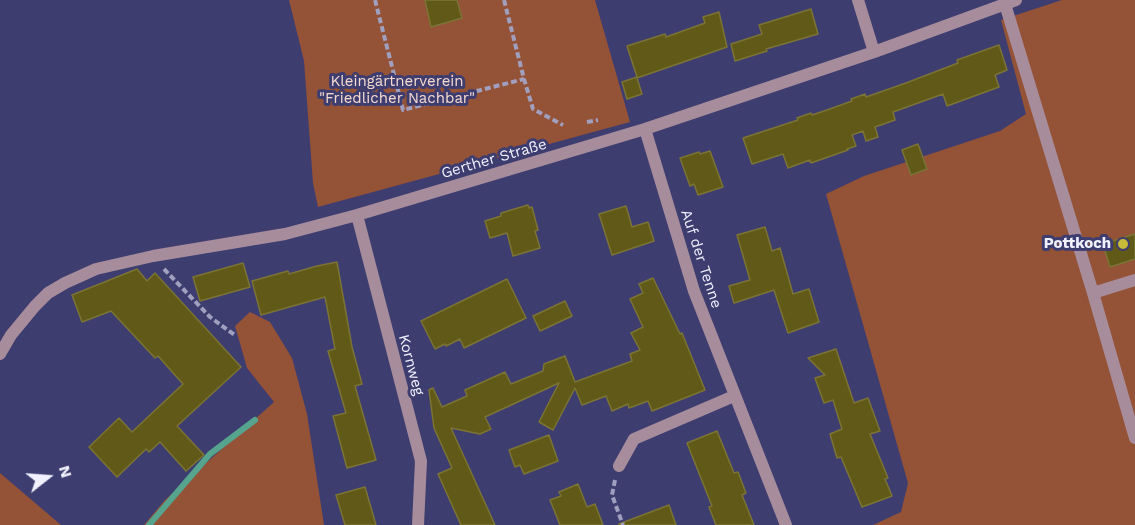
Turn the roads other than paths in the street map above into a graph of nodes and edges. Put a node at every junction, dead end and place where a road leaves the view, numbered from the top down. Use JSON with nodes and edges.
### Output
{"nodes":[{"id":1,"x":858,"y":0,"type":"edge"},
{"id":2,"x":1011,"y":2,"type":"edge"},
{"id":3,"x":874,"y":52,"type":"junction"},
{"id":4,"x":645,"y":129,"type":"junction"},
{"id":5,"x":357,"y":215,"type":"junction"},
{"id":6,"x":1135,"y":280,"type":"edge"},
{"id":7,"x":1093,"y":293,"type":"junction"},
{"id":8,"x":0,"y":354,"type":"edge"},
{"id":9,"x":734,"y":396,"type":"junction"},
{"id":10,"x":1135,"y":438,"type":"edge"},
{"id":11,"x":619,"y":466,"type":"road end"},
{"id":12,"x":418,"y":525,"type":"edge"},
{"id":13,"x":786,"y":525,"type":"edge"}],
"edges":[{"from":1,"to":3,"type":"street"},
{"from":2,"to":3,"type":"street","name":"Gerther Straße"},
{"from":2,"to":7,"type":"street"},
{"from":3,"to":4,"type":"street","name":"Gerther Straße"},
{"from":4,"to":5,"type":"street","name":"Gerther Straße"},
{"from":4,"to":9,"type":"street","name":"Auf der Tenne"},
{"from":5,"to":8,"type":"street","name":"Gerther Straße"},
{"from":5,"to":12,"type":"street","name":"Kornweg"},
{"from":6,"to":7,"type":"street"},
{"from":7,"to":10,"type":"street"},
{"from":9,"to":11,"type":"street"},
{"from":9,"to":13,"type":"street","name":"Auf der Tenne"}]}
